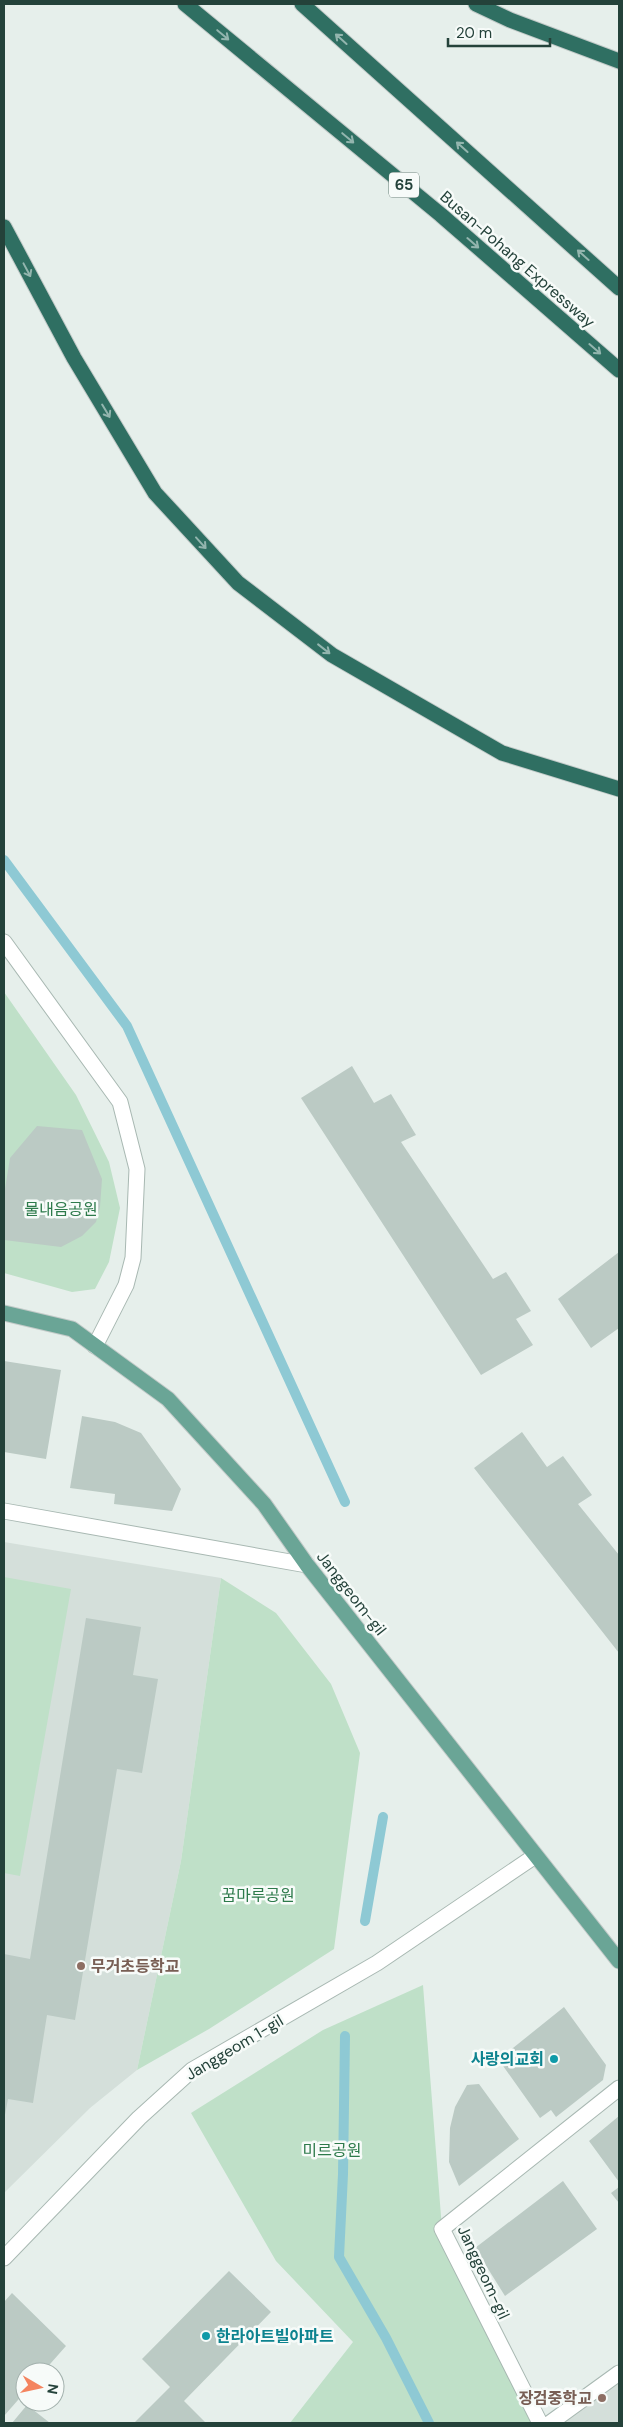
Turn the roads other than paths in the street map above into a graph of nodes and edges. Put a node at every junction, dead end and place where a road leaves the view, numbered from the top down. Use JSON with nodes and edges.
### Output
{"nodes":[{"id":1,"x":185,"y":4,"type":"edge"},
{"id":2,"x":302,"y":4,"type":"edge"},
{"id":3,"x":476,"y":4,"type":"edge"},
{"id":4,"x":619,"y":61,"type":"edge"},
{"id":5,"x":4,"y":227,"type":"edge"},
{"id":6,"x":619,"y":288,"type":"edge"},
{"id":7,"x":619,"y":370,"type":"edge"},
{"id":8,"x":619,"y":789,"type":"edge"},
{"id":9,"x":4,"y":942,"type":"edge"},
{"id":10,"x":4,"y":1313,"type":"edge"},
{"id":11,"x":96,"y":1346,"type":"junction"},
{"id":12,"x":4,"y":1510,"type":"edge"},
{"id":13,"x":307,"y":1565,"type":"junction"},
{"id":14,"x":535,"y":1856,"type":"junction"},
{"id":15,"x":619,"y":1961,"type":"edge"},
{"id":16,"x":619,"y":2088,"type":"edge"},
{"id":17,"x":4,"y":2258,"type":"edge"},
{"id":18,"x":619,"y":2373,"type":"edge"},
{"id":19,"x":540,"y":2423,"type":"edge"},
{"id":20,"x":550,"y":2423,"type":"edge"}],
"edges":[{"from":1,"to":7,"type":"highway","name":"Busan-Pohang Expressway","number":"65","one_way":true},
{"from":6,"to":2,"type":"highway","one_way":true},
{"from":3,"to":4,"type":"highway"},
{"from":5,"to":8,"type":"highway","one_way":true},
{"from":9,"to":11,"type":"street"},
{"from":10,"to":11,"type":"main road","name":"Janggeom-gil"},
{"from":11,"to":13,"type":"main road","name":"Janggeom-gil"},
{"from":12,"to":13,"type":"street"},
{"from":13,"to":14,"type":"main road","name":"Janggeom-gil"},
{"from":14,"to":15,"type":"main road","name":"Janggeom-gil"},
{"from":14,"to":17,"type":"street","name":"Janggeom 1-gil"},
{"from":16,"to":19,"type":"street","name":"Janggeom-gil"},
{"from":18,"to":20,"type":"street"}]}
